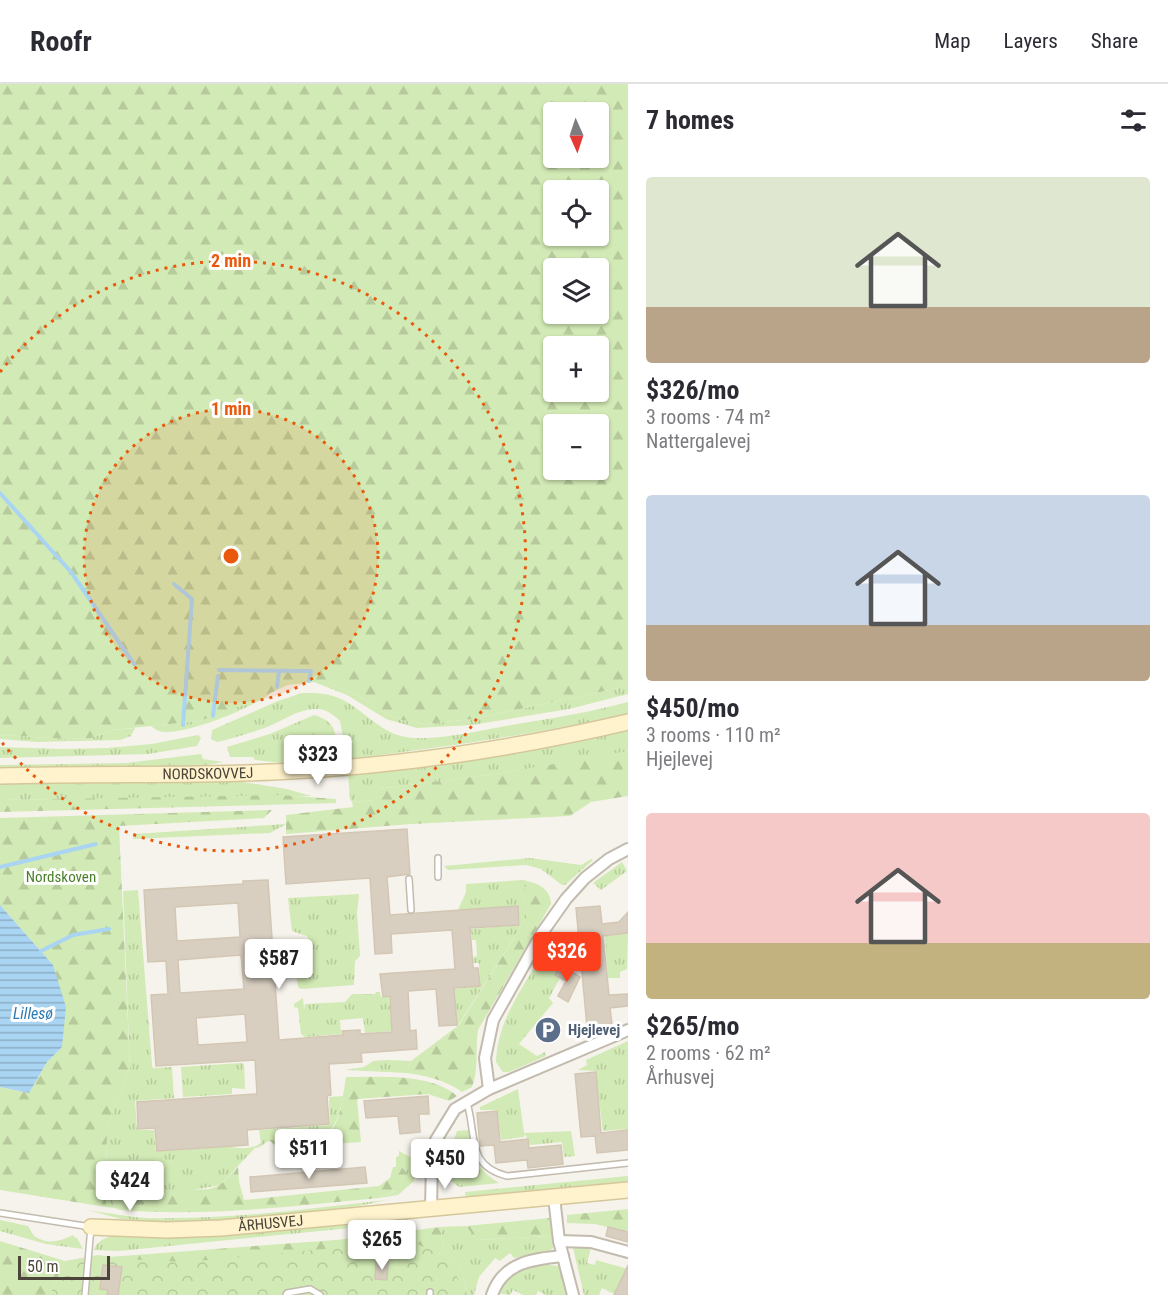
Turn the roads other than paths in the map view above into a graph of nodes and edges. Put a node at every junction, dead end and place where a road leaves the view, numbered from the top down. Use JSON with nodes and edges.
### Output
{"nodes":[{"id":1,"x":628,"y":722,"type":"edge"},
{"id":2,"x":0,"y":776,"type":"edge"},
{"id":3,"x":628,"y":849,"type":"edge"},
{"id":4,"x":438,"y":858,"type":"dead end"},
{"id":5,"x":438,"y":877,"type":"dead end"},
{"id":6,"x":409,"y":879,"type":"dead end"},
{"id":7,"x":411,"y":910,"type":"dead end"},
{"id":8,"x":628,"y":1030,"type":"edge"},
{"id":9,"x":489,"y":1089,"type":"junction"},
{"id":10,"x":467,"y":1101,"type":"junction"},
{"id":11,"x":628,"y":1163,"type":"edge"},
{"id":12,"x":628,"y":1190,"type":"edge"},
{"id":13,"x":554,"y":1197,"type":"junction"},
{"id":14,"x":431,"y":1208,"type":"junction"},
{"id":15,"x":0,"y":1213,"type":"edge"},
{"id":16,"x":91,"y":1227,"type":"junction"},
{"id":17,"x":559,"y":1241,"type":"junction"},
{"id":18,"x":628,"y":1252,"type":"edge"},
{"id":19,"x":563,"y":1256,"type":"junction"},
{"id":20,"x":85,"y":1295,"type":"edge"},
{"id":21,"x":286,"y":1295,"type":"edge"},
{"id":22,"x":320,"y":1295,"type":"edge"},
{"id":23,"x":492,"y":1295,"type":"edge"},
{"id":24,"x":573,"y":1295,"type":"edge"}],
"edges":[{"from":1,"to":2,"type":"street","name":"NORDSKOVVEJ"},
{"from":3,"to":9,"type":"street"},
{"from":4,"to":5,"type":"lane"},
{"from":6,"to":7,"type":"lane"},
{"from":8,"to":9,"type":"street"},
{"from":9,"to":10,"type":"street"},
{"from":10,"to":11,"type":"lane"},
{"from":10,"to":14,"type":"street"},
{"from":12,"to":13,"type":"street","name":"ÅRHUSVEJ"},
{"from":13,"to":14,"type":"street","name":"ÅRHUSVEJ"},
{"from":13,"to":17,"type":"street"},
{"from":14,"to":16,"type":"street","name":"ÅRHUSVEJ"},
{"from":15,"to":16,"type":"lane"},
{"from":16,"to":20,"type":"lane"},
{"from":17,"to":18,"type":"street"},
{"from":17,"to":19,"type":"street"},
{"from":19,"to":23,"type":"street"},
{"from":19,"to":24,"type":"street"},
{"from":21,"to":22,"type":"lane"}]}
